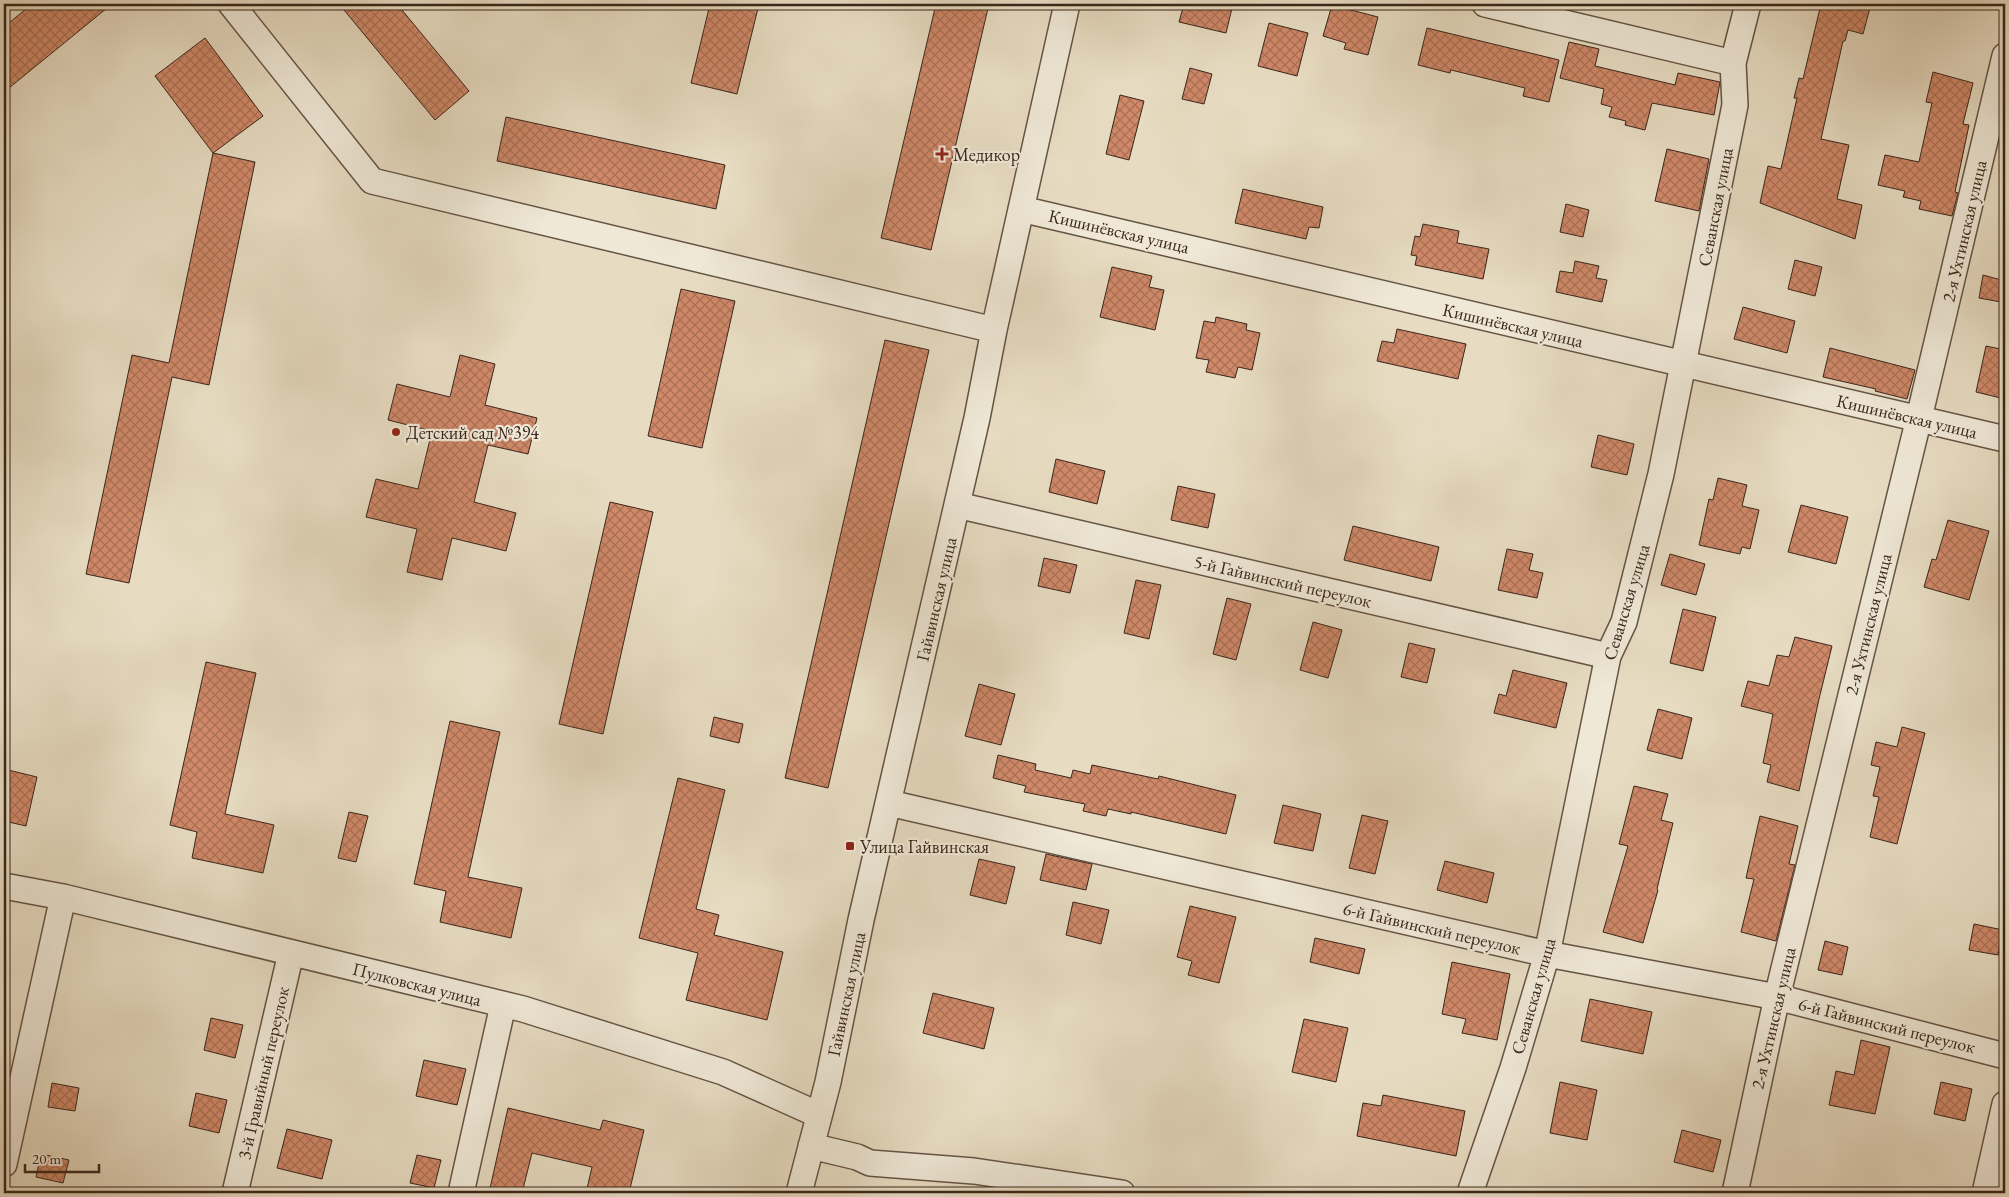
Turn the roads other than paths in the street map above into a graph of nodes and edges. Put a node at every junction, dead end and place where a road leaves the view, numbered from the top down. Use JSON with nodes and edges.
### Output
{"nodes":[{"id":1,"x":231,"y":4,"type":"edge"},
{"id":2,"x":1067,"y":4,"type":"edge"},
{"id":3,"x":1485,"y":4,"type":"edge"},
{"id":4,"x":1748,"y":4,"type":"edge"},
{"id":5,"x":2005,"y":56,"type":"edge"},
{"id":6,"x":1734,"y":63,"type":"junction"},
{"id":7,"x":1021,"y":208,"type":"junction"},
{"id":8,"x":994,"y":330,"type":"junction"},
{"id":9,"x":1684,"y":365,"type":"junction"},
{"id":10,"x":1919,"y":418,"type":"junction"},
{"id":11,"x":2005,"y":439,"type":"edge"},
{"id":12,"x":957,"y":505,"type":"junction"},
{"id":13,"x":1608,"y":656,"type":"junction"},
{"id":14,"x":889,"y":803,"type":"junction"},
{"id":15,"x":4,"y":886,"type":"edge"},
{"id":16,"x":63,"y":898,"type":"junction"},
{"id":17,"x":291,"y":953,"type":"junction"},
{"id":18,"x":1547,"y":954,"type":"junction"},
{"id":19,"x":1777,"y":997,"type":"junction"},
{"id":20,"x":503,"y":1005,"type":"junction"},
{"id":21,"x":2005,"y":1056,"type":"edge"},
{"id":22,"x":2005,"y":1104,"type":"edge"},
{"id":23,"x":819,"y":1115,"type":"junction"},
{"id":24,"x":811,"y":1146,"type":"junction"},
{"id":25,"x":4,"y":1164,"type":"edge"},
{"id":26,"x":235,"y":1193,"type":"edge"},
{"id":27,"x":460,"y":1193,"type":"edge"},
{"id":28,"x":799,"y":1193,"type":"edge"},
{"id":29,"x":1122,"y":1193,"type":"edge"},
{"id":30,"x":1470,"y":1193,"type":"edge"},
{"id":31,"x":1734,"y":1193,"type":"edge"},
{"id":32,"x":1985,"y":1193,"type":"edge"}],
"edges":[{"from":1,"to":8,"type":"street"},
{"from":2,"to":7,"type":"street","name":"Гайвинская улица"},
{"from":3,"to":6,"type":"street"},
{"from":4,"to":6,"type":"street","name":"Севанская улица"},
{"from":5,"to":10,"type":"street","name":"2-я Ухтинская улица"},
{"from":6,"to":9,"type":"street","name":"Севанская улица"},
{"from":7,"to":8,"type":"street","name":"Гайвинская улица"},
{"from":7,"to":9,"type":"street","name":"Кишинёвская улица"},
{"from":8,"to":12,"type":"street","name":"Гайвинская улица"},
{"from":9,"to":10,"type":"street","name":"Кишинёвская улица"},
{"from":9,"to":13,"type":"street","name":"Севанская улица"},
{"from":10,"to":11,"type":"street","name":"Кишинёвская улица"},
{"from":10,"to":19,"type":"street","name":"2-я Ухтинская улица"},
{"from":12,"to":13,"type":"street","name":"5-й Гайвинский переулок"},
{"from":12,"to":14,"type":"street","name":"Гайвинская улица"},
{"from":13,"to":18,"type":"street","name":"Севанская улица"},
{"from":14,"to":18,"type":"street","name":"6-й Гайвинский переулок"},
{"from":14,"to":23,"type":"street","name":"Гайвинская улица"},
{"from":15,"to":16,"type":"street","name":"Пулковская улица"},
{"from":16,"to":17,"type":"street","name":"Пулковская улица"},
{"from":16,"to":25,"type":"street"},
{"from":17,"to":20,"type":"street","name":"Пулковская улица"},
{"from":17,"to":26,"type":"street","name":"3-й Гравийный переулок"},
{"from":18,"to":19,"type":"street","name":"6-й Гайвинский переулок"},
{"from":18,"to":30,"type":"street","name":"Севанская улица"},
{"from":19,"to":21,"type":"street","name":"6-й Гайвинский переулок"},
{"from":19,"to":31,"type":"street","name":"2-я Ухтинская улица"},
{"from":20,"to":23,"type":"street","name":"Пулковская улица"},
{"from":20,"to":27,"type":"street"},
{"from":22,"to":32,"type":"street"},
{"from":23,"to":24,"type":"street","name":"Гайвинская улица"},
{"from":24,"to":28,"type":"street","name":"Гайвинская улица"},
{"from":24,"to":29,"type":"street"}]}
